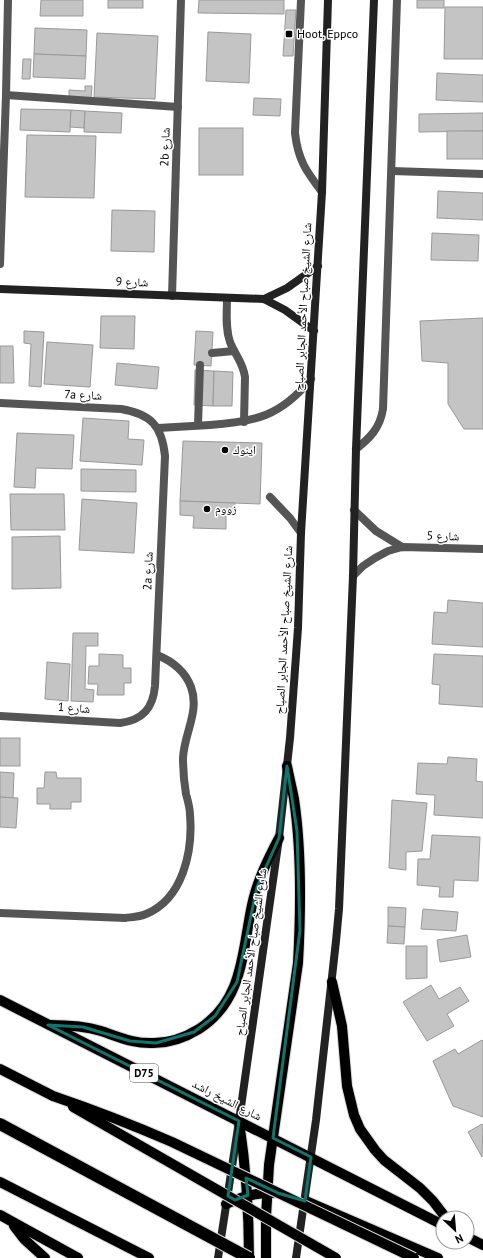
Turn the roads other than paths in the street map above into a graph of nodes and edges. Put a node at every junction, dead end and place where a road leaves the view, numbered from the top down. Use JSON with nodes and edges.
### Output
{"nodes":[{"id":1,"x":8,"y":0,"type":"edge"},
{"id":2,"x":181,"y":0,"type":"edge"},
{"id":3,"x":301,"y":0,"type":"edge"},
{"id":4,"x":328,"y":0,"type":"edge"},
{"id":5,"x":374,"y":0,"type":"edge"},
{"id":6,"x":398,"y":0,"type":"edge"},
{"id":7,"x":3,"y":94,"type":"edge"},
{"id":8,"x":178,"y":107,"type":"junction"},
{"id":9,"x":392,"y":172,"type":"junction"},
{"id":10,"x":483,"y":174,"type":"edge"},
{"id":11,"x":322,"y":192,"type":"junction"},
{"id":12,"x":0,"y":264,"type":"edge"},
{"id":13,"x":318,"y":266,"type":"junction"},
{"id":14,"x":0,"y":289,"type":"edge"},
{"id":15,"x":172,"y":296,"type":"junction"},
{"id":16,"x":227,"y":298,"type":"junction"},
{"id":17,"x":264,"y":299,"type":"junction"},
{"id":18,"x":314,"y":331,"type":"junction"},
{"id":19,"x":234,"y":351,"type":"junction"},
{"id":20,"x":212,"y":353,"type":"dead end"},
{"id":21,"x":200,"y":365,"type":"dead end"},
{"id":22,"x":311,"y":379,"type":"junction"},
{"id":23,"x":0,"y":403,"type":"edge"},
{"id":24,"x":244,"y":422,"type":"junction"},
{"id":25,"x":198,"y":426,"type":"junction"},
{"id":26,"x":158,"y":428,"type":"junction"},
{"id":27,"x":356,"y":449,"type":"junction"},
{"id":28,"x":270,"y":497,"type":"dead end"},
{"id":29,"x":354,"y":510,"type":"junction"},
{"id":30,"x":302,"y":533,"type":"junction"},
{"id":31,"x":402,"y":547,"type":"junction"},
{"id":32,"x":483,"y":549,"type":"edge"},
{"id":33,"x":353,"y":576,"type":"junction"},
{"id":34,"x":157,"y":655,"type":"junction"},
{"id":35,"x":144,"y":714,"type":"joint"},
{"id":36,"x":0,"y":716,"type":"edge"},
{"id":37,"x":287,"y":766,"type":"junction"},
{"id":38,"x":279,"y":838,"type":"junction"},
{"id":39,"x":0,"y":913,"type":"edge"},
{"id":40,"x":332,"y":982,"type":"junction"},
{"id":41,"x":0,"y":1000,"type":"edge"},
{"id":42,"x":48,"y":1025,"type":"junction"},
{"id":43,"x":0,"y":1069,"type":"edge"},
{"id":44,"x":53,"y":1096,"type":"junction"},
{"id":45,"x":239,"y":1121,"type":"junction"},
{"id":46,"x":0,"y":1124,"type":"edge"},
{"id":47,"x":273,"y":1138,"type":"junction"},
{"id":48,"x":311,"y":1157,"type":"junction"},
{"id":49,"x":0,"y":1182,"type":"edge"},
{"id":50,"x":267,"y":1192,"type":"junction"},
{"id":51,"x":248,"y":1195,"type":"junction"},
{"id":52,"x":305,"y":1201,"type":"junction"},
{"id":53,"x":226,"y":1204,"type":"junction"},
{"id":54,"x":440,"y":1210,"type":"edge"},
{"id":55,"x":0,"y":1215,"type":"edge"},
{"id":56,"x":10,"y":1221,"type":"junction"},
{"id":57,"x":435,"y":1221,"type":"edge"},
{"id":58,"x":44,"y":1258,"type":"edge"},
{"id":59,"x":78,"y":1258,"type":"edge"},
{"id":60,"x":149,"y":1258,"type":"edge"},
{"id":61,"x":218,"y":1258,"type":"edge"},
{"id":62,"x":249,"y":1258,"type":"edge"},
{"id":63,"x":266,"y":1258,"type":"edge"},
{"id":64,"x":296,"y":1258,"type":"edge"},
{"id":65,"x":336,"y":1258,"type":"edge"},
{"id":66,"x":414,"y":1258,"type":"edge"},
{"id":67,"x":438,"y":1258,"type":"edge"}],
"edges":[{"from":1,"to":7,"type":"street"},
{"from":2,"to":8,"type":"street","name":"2b شارع"},
{"from":3,"to":11,"type":"street"},
{"from":4,"to":11,"type":"main road","name":"شارع الشيخ صباح الأحمد الجابر الصباح"},
{"from":5,"to":27,"type":"main road"},
{"from":6,"to":9,"type":"street"},
{"from":7,"to":8,"type":"street"},
{"from":7,"to":12,"type":"street"},
{"from":8,"to":15,"type":"street","name":"2b شارع"},
{"from":9,"to":10,"type":"street"},
{"from":9,"to":27,"type":"street"},
{"from":11,"to":13,"type":"main road","name":"شارع الشيخ صباح الأحمد الجابر الصباح"},
{"from":13,"to":17,"type":"main road","name":"شارع 9"},
{"from":13,"to":18,"type":"main road","name":"شارع الشيخ صباح الأحمد الجابر الصباح"},
{"from":14,"to":15,"type":"main road","name":"شارع 9"},
{"from":15,"to":16,"type":"main road","name":"شارع 9"},
{"from":16,"to":17,"type":"main road","name":"شارع 9"},
{"from":16,"to":19,"type":"street"},
{"from":17,"to":18,"type":"main road","name":"شارع 9"},
{"from":18,"to":22,"type":"main road","name":"شارع الشيخ صباح الأحمد الجابر الصباح"},
{"from":19,"to":20,"type":"street"},
{"from":19,"to":24,"type":"street"},
{"from":21,"to":25,"type":"street"},
{"from":22,"to":24,"type":"street"},
{"from":22,"to":30,"type":"main road","name":"شارع الشيخ صباح الأحمد الجابر الصباح"},
{"from":23,"to":26,"type":"street","name":"7a شارع"},
{"from":24,"to":25,"type":"street"},
{"from":25,"to":26,"type":"street"},
{"from":26,"to":34,"type":"street","name":"2a شارع"},
{"from":27,"to":29,"type":"main road"},
{"from":28,"to":30,"type":"street"},
{"from":29,"to":31,"type":"street"},
{"from":29,"to":33,"type":"main road"},
{"from":30,"to":37,"type":"main road","name":"شارع الشيخ صباح الأحمد الجابر الصباح"},
{"from":31,"to":32,"type":"street","name":"شارع 5"},
{"from":31,"to":33,"type":"street","name":"شارع 5"},
{"from":33,"to":40,"type":"main road"},
{"from":34,"to":35,"type":"street","name":"2a شارع"},
{"from":34,"to":39,"type":"street"},
{"from":35,"to":36,"type":"street","name":"شارع 1"},
{"from":37,"to":38,"type":"main road","name":"شارع الشيخ صباح الأحمد الجابر الصباح"},
{"from":37,"to":47,"type":"main road"},
{"from":38,"to":42,"type":"main road"},
{"from":38,"to":45,"type":"main road","name":"شارع الشيخ صباح الأحمد الجابر الصباح"},
{"from":40,"to":48,"type":"main road"},
{"from":40,"to":54,"type":"main road"},
{"from":41,"to":42,"type":"main road","name":"شارع الشيخ راشد","number":"D75"},
{"from":42,"to":45,"type":"main road","name":"شارع الشيخ راشد","number":"D75"},
{"from":43,"to":44,"type":"main road"},
{"from":44,"to":65,"type":"main road","bridge":true},
{"from":44,"to":66,"type":"main road","bridge":true},
{"from":45,"to":47,"type":"main road","name":"شارع الشيخ راشد","number":"D75"},
{"from":45,"to":51,"type":"main road"},
{"from":45,"to":53,"type":"main road","name":"شارع الشيخ صباح الأحمد الجابر الصباح"},
{"from":46,"to":62,"type":"highway","bridge":true},
{"from":47,"to":48,"type":"main road","name":"شارع الشيخ راشد","number":"D75"},
{"from":47,"to":50,"type":"main road"},
{"from":48,"to":52,"type":"main road"},
{"from":48,"to":57,"type":"main road","name":"شارع الشيخ راشد","number":"D75"},
{"from":49,"to":60,"type":"main road"},
{"from":50,"to":51,"type":"main road"},
{"from":50,"to":52,"type":"main road"},
{"from":50,"to":63,"type":"main road"},
{"from":51,"to":53,"type":"main road"},
{"from":51,"to":62,"type":"main road"},
{"from":52,"to":64,"type":"main road"},
{"from":52,"to":67,"type":"main road"},
{"from":53,"to":61,"type":"main road","name":"شارع الشيخ صباح الأحمد الجابر الصباح"},
{"from":55,"to":56,"type":"main road"},
{"from":56,"to":58,"type":"main road"},
{"from":56,"to":59,"type":"main road"}]}
